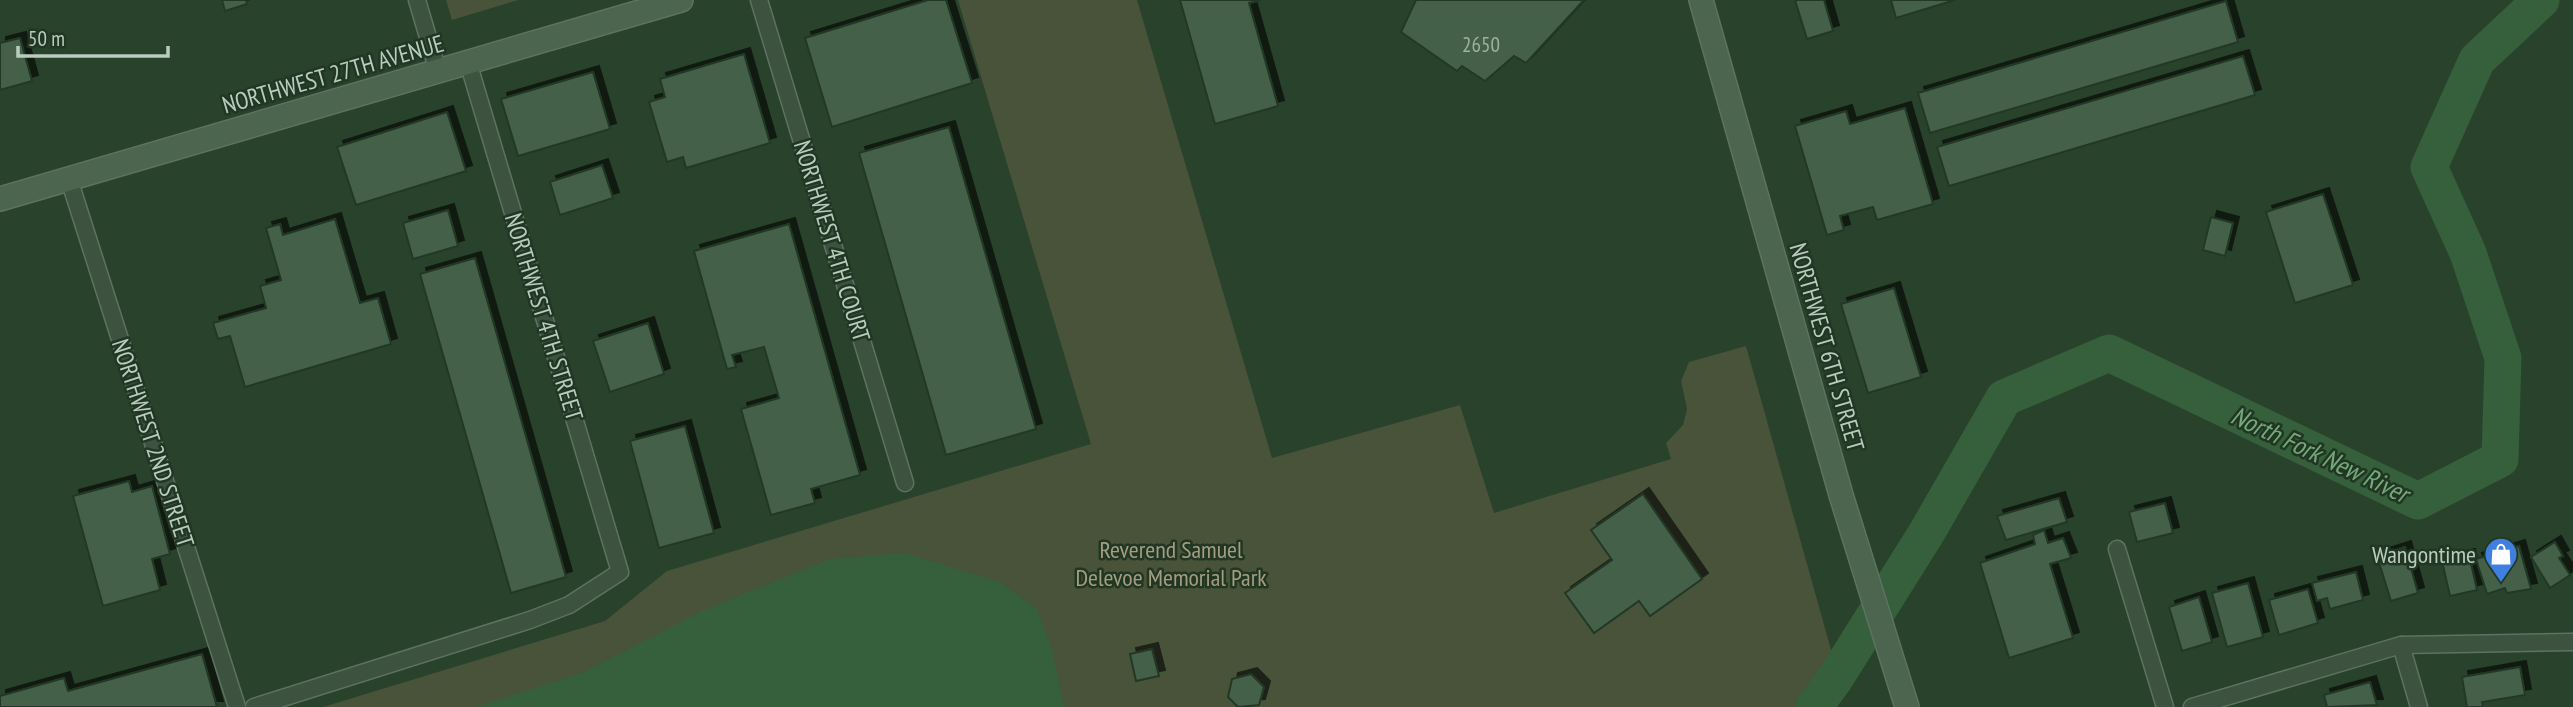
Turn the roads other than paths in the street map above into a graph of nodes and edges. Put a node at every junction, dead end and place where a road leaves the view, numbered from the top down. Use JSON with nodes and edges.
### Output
{"nodes":[{"id":1,"x":416,"y":0,"type":"edge"},
{"id":2,"x":681,"y":0,"type":"edge"},
{"id":3,"x":759,"y":0,"type":"edge"},
{"id":4,"x":1701,"y":0,"type":"edge"},
{"id":5,"x":468,"y":62,"type":"junction"},
{"id":6,"x":439,"y":71,"type":"junction"},
{"id":7,"x":69,"y":179,"type":"junction"},
{"id":8,"x":0,"y":199,"type":"edge"},
{"id":9,"x":905,"y":483,"type":"dead end"},
{"id":10,"x":2117,"y":549,"type":"dead end"},
{"id":11,"x":2573,"y":642,"type":"edge"},
{"id":12,"x":2401,"y":645,"type":"junction"},
{"id":13,"x":1907,"y":706,"type":"edge"},
{"id":14,"x":237,"y":707,"type":"edge"},
{"id":15,"x":254,"y":707,"type":"edge"},
{"id":16,"x":2165,"y":707,"type":"edge"},
{"id":17,"x":2192,"y":707,"type":"edge"},
{"id":18,"x":2419,"y":707,"type":"edge"}],
"edges":[{"from":1,"to":6,"type":"street"},
{"from":2,"to":5,"type":"street","name":"NORTHWEST 27TH AVENUE"},
{"from":3,"to":9,"type":"street","name":"NORTHWEST 4TH COURT"},
{"from":4,"to":13,"type":"street","name":"NORTHWEST 6TH STREET"},
{"from":5,"to":6,"type":"street","name":"NORTHWEST 27TH AVENUE"},
{"from":5,"to":15,"type":"street","name":"NORTHWEST 4TH STREET"},
{"from":6,"to":7,"type":"street","name":"NORTHWEST 27TH AVENUE"},
{"from":7,"to":8,"type":"street","name":"NORTHWEST 27TH AVENUE"},
{"from":7,"to":14,"type":"street","name":"NORTHWEST 2ND STREET"},
{"from":10,"to":16,"type":"street"},
{"from":11,"to":12,"type":"street"},
{"from":12,"to":17,"type":"street"},
{"from":12,"to":18,"type":"street"}]}
